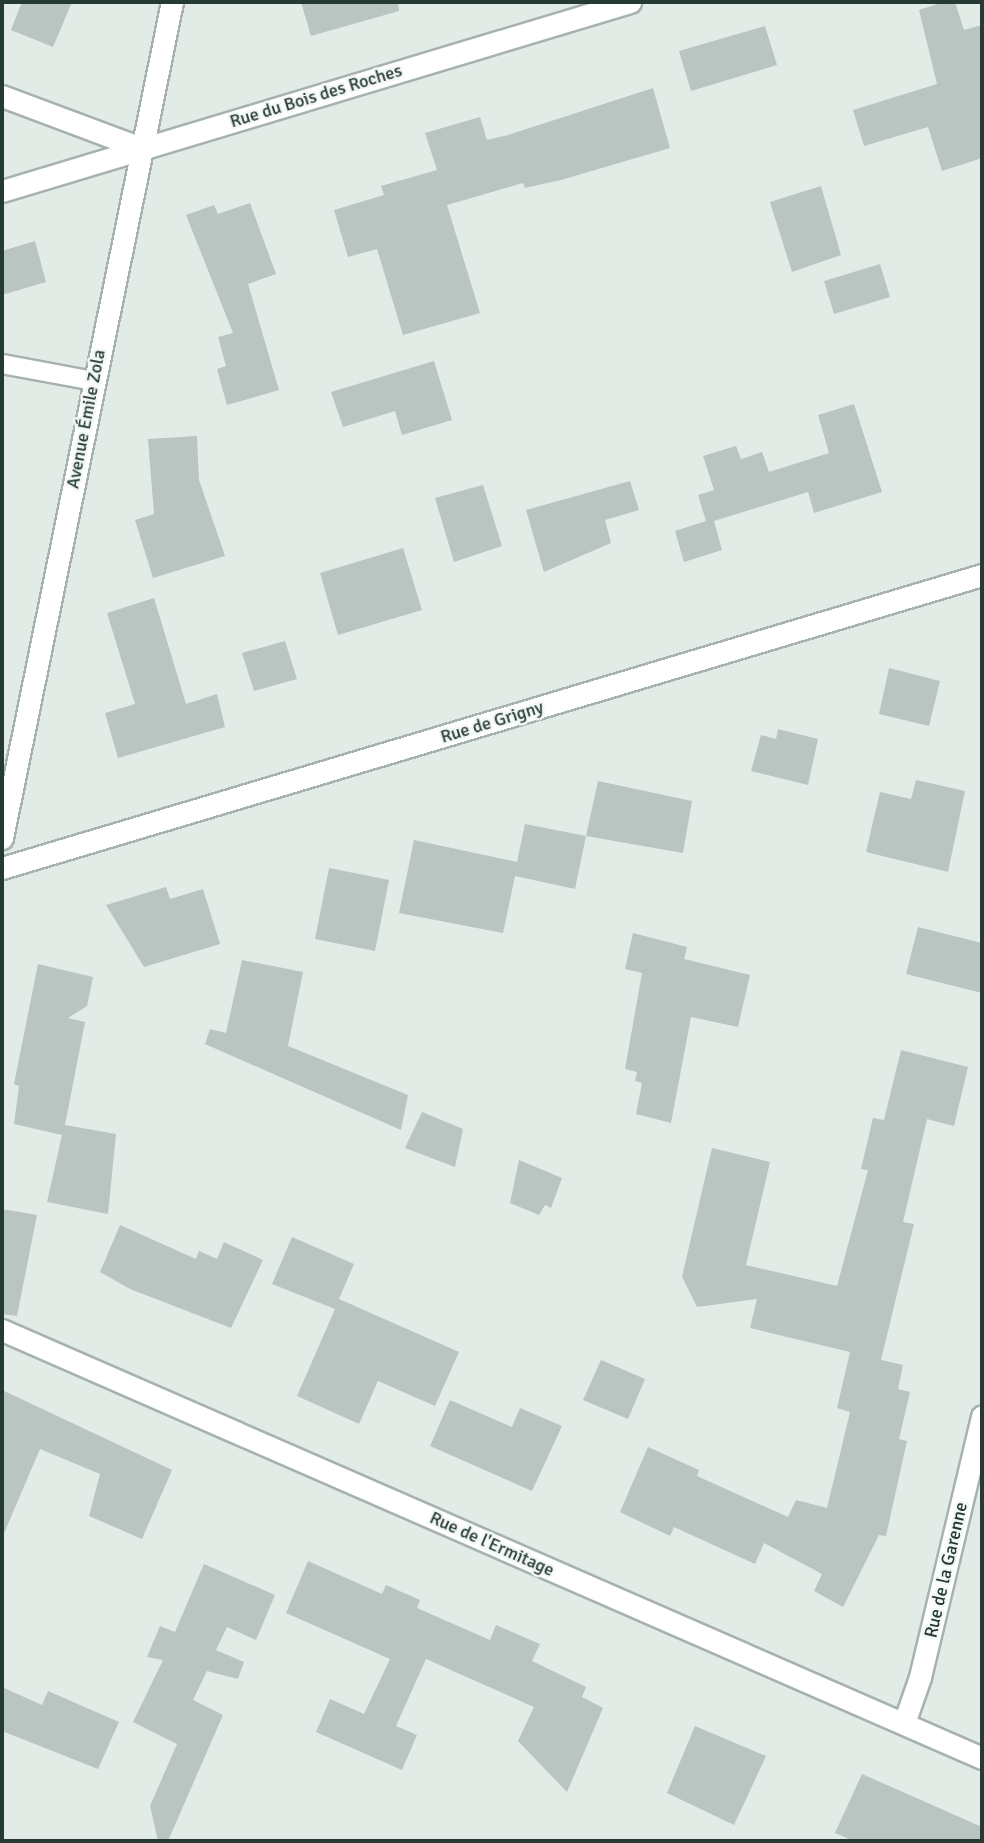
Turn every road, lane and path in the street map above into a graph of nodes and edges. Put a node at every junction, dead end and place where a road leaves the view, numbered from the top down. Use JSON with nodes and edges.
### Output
{"nodes":[{"id":1,"x":172,"y":2,"type":"edge"},
{"id":2,"x":630,"y":2,"type":"edge"},
{"id":3,"x":2,"y":96,"type":"edge"},
{"id":4,"x":141,"y":148,"type":"junction"},
{"id":5,"x":2,"y":191,"type":"edge"},
{"id":6,"x":2,"y":364,"type":"edge"},
{"id":7,"x":94,"y":381,"type":"junction"},
{"id":8,"x":982,"y":575,"type":"edge"},
{"id":9,"x":2,"y":838,"type":"edge"},
{"id":10,"x":2,"y":868,"type":"edge"},
{"id":11,"x":2,"y":1329,"type":"edge"},
{"id":12,"x":982,"y":1416,"type":"edge"},
{"id":13,"x":904,"y":1723,"type":"junction"},
{"id":14,"x":982,"y":1758,"type":"edge"}],
"edges":[{"from":1,"to":4,"type":"street","name":"Avenue Émile Zola"},
{"from":2,"to":4,"type":"street","name":"Rue du Bois des Roches"},
{"from":3,"to":4,"type":"street"},
{"from":4,"to":5,"type":"street","name":"Rue du Bois des Roches"},
{"from":4,"to":7,"type":"street","name":"Avenue Émile Zola"},
{"from":6,"to":7,"type":"lane"},
{"from":7,"to":9,"type":"street","name":"Avenue Émile Zola"},
{"from":8,"to":10,"type":"street","name":"Rue de Grigny"},
{"from":11,"to":13,"type":"street","name":"Rue de l'Ermitage"},
{"from":12,"to":13,"type":"street","name":"Rue de la Garenne"},
{"from":13,"to":14,"type":"street","name":"Rue de l'Ermitage"}]}
